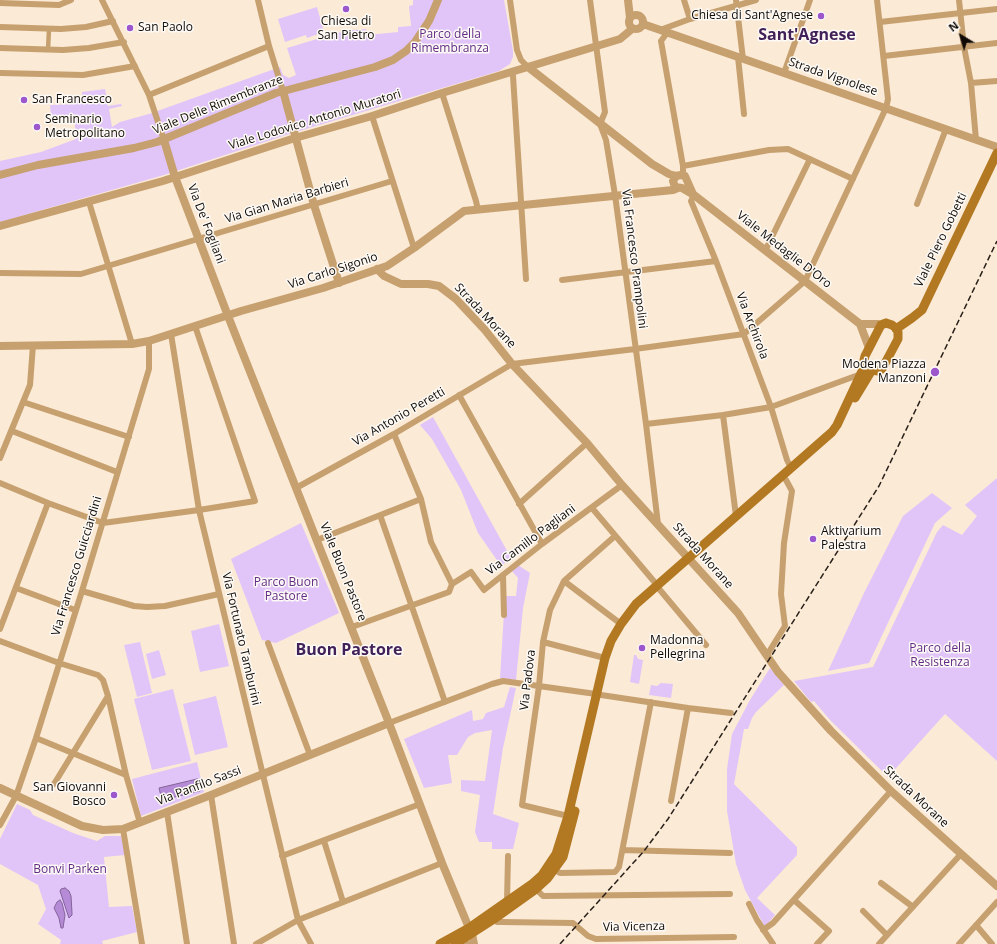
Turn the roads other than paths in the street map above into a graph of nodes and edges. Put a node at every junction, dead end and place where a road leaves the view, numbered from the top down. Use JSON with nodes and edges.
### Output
{"nodes":[{"id":1,"x":71,"y":0,"type":"edge"},
{"id":2,"x":258,"y":0,"type":"edge"},
{"id":3,"x":510,"y":0,"type":"edge"},
{"id":4,"x":590,"y":0,"type":"edge"},
{"id":5,"x":684,"y":0,"type":"edge"},
{"id":6,"x":756,"y":0,"type":"edge"},
{"id":7,"x":810,"y":0,"type":"edge"},
{"id":8,"x":877,"y":0,"type":"edge"},
{"id":9,"x":958,"y":0,"type":"edge"},
{"id":10,"x":105,"y":1,"type":"edge"},
{"id":11,"x":437,"y":1,"type":"edge"},
{"id":12,"x":44,"y":2,"type":"edge"},
{"id":13,"x":628,"y":2,"type":"edge"},
{"id":14,"x":0,"y":3,"type":"edge"},
{"id":15,"x":737,"y":3,"type":"edge"},
{"id":16,"x":997,"y":9,"type":"edge"},
{"id":17,"x":960,"y":13,"type":"junction"},
{"id":18,"x":634,"y":17,"type":"junction"},
{"id":19,"x":690,"y":19,"type":"junction"},
{"id":20,"x":113,"y":21,"type":"junction"},
{"id":21,"x":880,"y":22,"type":"junction"},
{"id":22,"x":643,"y":24,"type":"junction"},
{"id":23,"x":0,"y":27,"type":"edge"},
{"id":24,"x":49,"y":29,"type":"junction"},
{"id":25,"x":632,"y":29,"type":"junction"},
{"id":26,"x":664,"y":31,"type":"junction"},
{"id":27,"x":124,"y":42,"type":"junction"},
{"id":28,"x":997,"y":43,"type":"edge"},
{"id":29,"x":269,"y":46,"type":"junction"},
{"id":30,"x":595,"y":47,"type":"junction"},
{"id":31,"x":964,"y":47,"type":"junction"},
{"id":32,"x":0,"y":48,"type":"edge"},
{"id":33,"x":48,"y":50,"type":"junction"},
{"id":34,"x":884,"y":56,"type":"junction"},
{"id":35,"x":741,"y":58,"type":"junction"},
{"id":36,"x":135,"y":66,"type":"junction"},
{"id":37,"x":528,"y":67,"type":"junction"},
{"id":38,"x":0,"y":73,"type":"edge"},
{"id":39,"x":784,"y":73,"type":"junction"},
{"id":40,"x":513,"y":76,"type":"dead end"},
{"id":41,"x":997,"y":81,"type":"edge"},
{"id":42,"x":971,"y":84,"type":"junction"},
{"id":43,"x":282,"y":91,"type":"junction"},
{"id":44,"x":442,"y":93,"type":"junction"},
{"id":45,"x":149,"y":95,"type":"junction"},
{"id":46,"x":886,"y":108,"type":"junction"},
{"id":47,"x":744,"y":114,"type":"dead end"},
{"id":48,"x":372,"y":116,"type":"junction"},
{"id":49,"x":600,"y":124,"type":"junction"},
{"id":50,"x":946,"y":129,"type":"junction"},
{"id":51,"x":295,"y":138,"type":"junction"},
{"id":52,"x":164,"y":140,"type":"junction"},
{"id":53,"x":976,"y":140,"type":"junction"},
{"id":54,"x":997,"y":147,"type":"edge"},
{"id":55,"x":997,"y":153,"type":"edge"},
{"id":56,"x":810,"y":159,"type":"junction"},
{"id":57,"x":684,"y":166,"type":"junction"},
{"id":58,"x":997,"y":166,"type":"edge"},
{"id":59,"x":988,"y":173,"type":"junction"},
{"id":60,"x":0,"y":175,"type":"edge"},
{"id":61,"x":175,"y":176,"type":"junction"},
{"id":62,"x":853,"y":179,"type":"junction"},
{"id":63,"x":392,"y":181,"type":"junction"},
{"id":64,"x":678,"y":181,"type":"junction"},
{"id":65,"x":615,"y":195,"type":"junction"},
{"id":66,"x":694,"y":195,"type":"junction"},
{"id":67,"x":89,"y":202,"type":"junction"},
{"id":68,"x":917,"y":204,"type":"dead end"},
{"id":69,"x":314,"y":205,"type":"junction"},
{"id":70,"x":522,"y":206,"type":"junction"},
{"id":71,"x":478,"y":210,"type":"junction"},
{"id":72,"x":0,"y":226,"type":"edge"},
{"id":73,"x":199,"y":239,"type":"junction"},
{"id":74,"x":414,"y":248,"type":"junction"},
{"id":75,"x":765,"y":251,"type":"junction"},
{"id":76,"x":716,"y":261,"type":"junction"},
{"id":77,"x":110,"y":266,"type":"junction"},
{"id":78,"x":377,"y":270,"type":"junction"},
{"id":79,"x":625,"y":272,"type":"junction"},
{"id":80,"x":0,"y":273,"type":"edge"},
{"id":81,"x":526,"y":279,"type":"dead end"},
{"id":82,"x":562,"y":280,"type":"dead end"},
{"id":83,"x":805,"y":281,"type":"junction"},
{"id":84,"x":339,"y":283,"type":"junction"},
{"id":85,"x":228,"y":316,"type":"junction"},
{"id":86,"x":860,"y":324,"type":"junction"},
{"id":87,"x":881,"y":325,"type":"junction"},
{"id":88,"x":195,"y":326,"type":"junction"},
{"id":89,"x":896,"y":329,"type":"junction"},
{"id":90,"x":171,"y":334,"type":"junction"},
{"id":91,"x":744,"y":334,"type":"junction"},
{"id":92,"x":150,"y":341,"type":"junction"},
{"id":93,"x":2,"y":344,"type":"edge"},
{"id":94,"x":132,"y":344,"type":"junction"},
{"id":95,"x":33,"y":345,"type":"junction"},
{"id":96,"x":869,"y":348,"type":"junction"},
{"id":97,"x":635,"y":349,"type":"junction"},
{"id":98,"x":512,"y":364,"type":"junction"},
{"id":99,"x":869,"y":367,"type":"junction"},
{"id":100,"x":861,"y":374,"type":"junction"},
{"id":101,"x":459,"y":395,"type":"junction"},
{"id":102,"x":24,"y":402,"type":"junction"},
{"id":103,"x":771,"y":407,"type":"junction"},
{"id":104,"x":723,"y":415,"type":"junction"},
{"id":105,"x":646,"y":424,"type":"junction"},
{"id":106,"x":12,"y":431,"type":"junction"},
{"id":107,"x":394,"y":434,"type":"junction"},
{"id":108,"x":129,"y":437,"type":"junction"},
{"id":109,"x":587,"y":443,"type":"junction"},
{"id":110,"x":2,"y":445,"type":"edge"},
{"id":111,"x":0,"y":458,"type":"edge"},
{"id":112,"x":791,"y":468,"type":"junction"},
{"id":113,"x":117,"y":472,"type":"junction"},
{"id":114,"x":786,"y":480,"type":"junction"},
{"id":115,"x":0,"y":484,"type":"edge"},
{"id":116,"x":622,"y":485,"type":"junction"},
{"id":117,"x":296,"y":488,"type":"junction"},
{"id":118,"x":421,"y":499,"type":"junction"},
{"id":119,"x":48,"y":503,"type":"junction"},
{"id":120,"x":519,"y":504,"type":"junction"},
{"id":121,"x":592,"y":508,"type":"junction"},
{"id":122,"x":199,"y":510,"type":"junction"},
{"id":123,"x":380,"y":515,"type":"junction"},
{"id":124,"x":738,"y":518,"type":"junction"},
{"id":125,"x":102,"y":523,"type":"junction"},
{"id":126,"x":658,"y":524,"type":"junction"},
{"id":127,"x":615,"y":536,"type":"junction"},
{"id":128,"x":317,"y":540,"type":"junction"},
{"id":129,"x":542,"y":544,"type":"junction"},
{"id":130,"x":690,"y":560,"type":"junction"},
{"id":131,"x":503,"y":575,"type":"junction"},
{"id":132,"x":564,"y":581,"type":"junction"},
{"id":133,"x":452,"y":584,"type":"junction"},
{"id":134,"x":16,"y":588,"type":"junction"},
{"id":135,"x":659,"y":588,"type":"junction"},
{"id":136,"x":82,"y":591,"type":"junction"},
{"id":137,"x":219,"y":594,"type":"junction"},
{"id":138,"x":411,"y":606,"type":"junction"},
{"id":139,"x":75,"y":610,"type":"junction"},
{"id":140,"x":504,"y":616,"type":"dead end"},
{"id":141,"x":623,"y":625,"type":"junction"},
{"id":142,"x":352,"y":628,"type":"junction"},
{"id":143,"x":0,"y":629,"type":"edge"},
{"id":144,"x":0,"y":641,"type":"edge"},
{"id":145,"x":543,"y":642,"type":"junction"},
{"id":146,"x":268,"y":644,"type":"dead end"},
{"id":147,"x":706,"y":645,"type":"dead end"},
{"id":148,"x":767,"y":655,"type":"junction"},
{"id":149,"x":607,"y":659,"type":"junction"},
{"id":150,"x":59,"y":663,"type":"junction"},
{"id":151,"x":539,"y":686,"type":"junction"},
{"id":152,"x":598,"y":694,"type":"junction"},
{"id":153,"x":108,"y":696,"type":"junction"},
{"id":154,"x":445,"y":702,"type":"junction"},
{"id":155,"x":651,"y":702,"type":"junction"},
{"id":156,"x":688,"y":708,"type":"junction"},
{"id":157,"x":731,"y":713,"type":"dead end"},
{"id":158,"x":389,"y":723,"type":"junction"},
{"id":159,"x":36,"y":738,"type":"junction"},
{"id":160,"x":74,"y":753,"type":"junction"},
{"id":161,"x":310,"y":755,"type":"junction"},
{"id":162,"x":262,"y":774,"type":"junction"},
{"id":163,"x":126,"y":775,"type":"junction"},
{"id":164,"x":54,"y":784,"type":"dead end"},
{"id":165,"x":0,"y":788,"type":"edge"},
{"id":166,"x":891,"y":790,"type":"junction"},
{"id":167,"x":211,"y":795,"type":"junction"},
{"id":168,"x":16,"y":796,"type":"junction"},
{"id":169,"x":671,"y":801,"type":"dead end"},
{"id":170,"x":420,"y":804,"type":"junction"},
{"id":171,"x":167,"y":812,"type":"junction"},
{"id":172,"x":571,"y":817,"type":"junction"},
{"id":173,"x":140,"y":823,"type":"junction"},
{"id":174,"x":0,"y":825,"type":"edge"},
{"id":175,"x":123,"y":829,"type":"junction"},
{"id":176,"x":324,"y":841,"type":"junction"},
{"id":177,"x":623,"y":850,"type":"junction"},
{"id":178,"x":730,"y":853,"type":"dead end"},
{"id":179,"x":961,"y":854,"type":"junction"},
{"id":180,"x":282,"y":856,"type":"junction"},
{"id":181,"x":508,"y":856,"type":"dead end"},
{"id":182,"x":442,"y":863,"type":"junction"},
{"id":183,"x":552,"y":868,"type":"junction"},
{"id":184,"x":881,"y":882,"type":"dead end"},
{"id":185,"x":534,"y":886,"type":"junction"},
{"id":186,"x":997,"y":886,"type":"edge"},
{"id":187,"x":730,"y":894,"type":"dead end"},
{"id":188,"x":794,"y":900,"type":"junction"},
{"id":189,"x":507,"y":901,"type":"junction"},
{"id":190,"x":343,"y":902,"type":"junction"},
{"id":191,"x":997,"y":902,"type":"edge"},
{"id":192,"x":749,"y":904,"type":"dead end"},
{"id":193,"x":913,"y":907,"type":"junction"},
{"id":194,"x":863,"y":911,"type":"dead end"},
{"id":195,"x":494,"y":919,"type":"junction"},
{"id":196,"x":298,"y":920,"type":"junction"},
{"id":197,"x":976,"y":925,"type":"junction"},
{"id":198,"x":764,"y":930,"type":"junction"},
{"id":199,"x":471,"y":931,"type":"junction"},
{"id":200,"x":887,"y":935,"type":"junction"},
{"id":201,"x":734,"y":937,"type":"dead end"},
{"id":202,"x":142,"y":944,"type":"edge"},
{"id":203,"x":187,"y":944,"type":"edge"},
{"id":204,"x":234,"y":944,"type":"edge"},
{"id":205,"x":256,"y":944,"type":"edge"},
{"id":206,"x":311,"y":944,"type":"edge"},
{"id":207,"x":440,"y":944,"type":"edge"},
{"id":208,"x":456,"y":944,"type":"edge"},
{"id":209,"x":463,"y":944,"type":"edge"},
{"id":210,"x":474,"y":944,"type":"edge"},
{"id":211,"x":772,"y":944,"type":"edge"},
{"id":212,"x":818,"y":944,"type":"edge"},
{"id":213,"x":879,"y":944,"type":"edge"},
{"id":214,"x":959,"y":944,"type":"edge"},
{"id":215,"x":992,"y":944,"type":"edge"}],
"edges":[{"from":1,"to":12,"type":"street"},
{"from":2,"to":29,"type":"street"},
{"from":3,"to":37,"type":"street"},
{"from":4,"to":30,"type":"street"},
{"from":5,"to":19,"type":"street"},
{"from":6,"to":15,"type":"street"},
{"from":7,"to":39,"type":"street"},
{"from":8,"to":21,"type":"street"},
{"from":9,"to":17,"type":"street"},
{"from":10,"to":20,"type":"street"},
{"from":11,"to":43,"type":"street","name":"Viale Delle Rimembranze"},
{"from":12,"to":14,"type":"street"},
{"from":13,"to":18,"type":"street"},
{"from":15,"to":19,"type":"street"},
{"from":15,"to":35,"type":"street"},
{"from":16,"to":17,"type":"street"},
{"from":17,"to":21,"type":"street"},
{"from":17,"to":31,"type":"street"},
{"from":18,"to":22,"type":"street"},
{"from":18,"to":25,"type":"street"},
{"from":19,"to":26,"type":"street"},
{"from":20,"to":24,"type":"street"},
{"from":20,"to":27,"type":"street"},
{"from":21,"to":34,"type":"street"},
{"from":22,"to":25,"type":"street","name":"Viale Lodovico Antonio Muratori"},
{"from":22,"to":26,"type":"street"},
{"from":23,"to":24,"type":"street"},
{"from":24,"to":33,"type":"street"},
{"from":25,"to":30,"type":"street","name":"Viale Lodovico Antonio Muratori"},
{"from":26,"to":35,"type":"street","name":"Strada Vignolese"},
{"from":26,"to":57,"type":"street"},
{"from":27,"to":33,"type":"street"},
{"from":27,"to":36,"type":"street"},
{"from":28,"to":31,"type":"street"},
{"from":29,"to":43,"type":"street"},
{"from":29,"to":45,"type":"street"},
{"from":30,"to":37,"type":"street","name":"Viale Lodovico Antonio Muratori"},
{"from":30,"to":49,"type":"street"},
{"from":31,"to":34,"type":"street"},
{"from":31,"to":42,"type":"street"},
{"from":32,"to":33,"type":"street"},
{"from":34,"to":46,"type":"street"},
{"from":35,"to":39,"type":"street","name":"Strada Vignolese"},
{"from":35,"to":47,"type":"street"},
{"from":36,"to":38,"type":"street"},
{"from":36,"to":45,"type":"street"},
{"from":37,"to":44,"type":"street","name":"Viale Lodovico Antonio Muratori"},
{"from":37,"to":49,"type":"street","name":"Viale Medaglie D'Oro"},
{"from":39,"to":46,"type":"street","name":"Strada Vignolese"},
{"from":40,"to":70,"type":"street"},
{"from":41,"to":42,"type":"street"},
{"from":42,"to":53,"type":"street"},
{"from":43,"to":51,"type":"street"},
{"from":43,"to":52,"type":"street","name":"Viale Delle Rimembranze"},
{"from":44,"to":48,"type":"street","name":"Viale Lodovico Antonio Muratori"},
{"from":44,"to":71,"type":"street"},
{"from":45,"to":52,"type":"street"},
{"from":46,"to":50,"type":"street","name":"Strada Vignolese"},
{"from":46,"to":62,"type":"street"},
{"from":48,"to":51,"type":"street","name":"Viale Lodovico Antonio Muratori"},
{"from":48,"to":63,"type":"street"},
{"from":49,"to":64,"type":"street","name":"Viale Medaglie D'Oro"},
{"from":49,"to":65,"type":"street","name":"Via Francesco Prampolini"},
{"from":50,"to":53,"type":"street","name":"Strada Vignolese"},
{"from":50,"to":68,"type":"street"},
{"from":51,"to":61,"type":"street","name":"Viale Lodovico Antonio Muratori"},
{"from":51,"to":69,"type":"street"},
{"from":52,"to":60,"type":"street","name":"Viale Delle Rimembranze"},
{"from":52,"to":61,"type":"street","name":"Via De' Fogliani"},
{"from":53,"to":54,"type":"street","name":"Strada Vignolese"},
{"from":55,"to":59,"type":"main road","name":"Viale Piero Gobetti"},
{"from":56,"to":57,"type":"street"},
{"from":56,"to":62,"type":"street"},
{"from":56,"to":75,"type":"street"},
{"from":57,"to":64,"type":"street"},
{"from":58,"to":59,"type":"main road"},
{"from":59,"to":89,"type":"main road","name":"Viale Piero Gobetti"},
{"from":61,"to":67,"type":"street","name":"Viale Lodovico Antonio Muratori"},
{"from":61,"to":73,"type":"street","name":"Via De' Fogliani"},
{"from":62,"to":83,"type":"street"},
{"from":63,"to":69,"type":"street","name":"Via Gian Maria Barbieri"},
{"from":63,"to":74,"type":"street"},
{"from":64,"to":65,"type":"street","name":"Via Carlo Sigonio"},
{"from":64,"to":66,"type":"street","name":"Viale Medaglie D'Oro"},
{"from":65,"to":70,"type":"street","name":"Via Carlo Sigonio"},
{"from":65,"to":79,"type":"street","name":"Via Francesco Prampolini"},
{"from":66,"to":75,"type":"street","name":"Viale Medaglie D'Oro"},
{"from":66,"to":76,"type":"street","name":"Via Archirola"},
{"from":67,"to":72,"type":"street","name":"Viale Lodovico Antonio Muratori"},
{"from":67,"to":77,"type":"street"},
{"from":69,"to":73,"type":"street","name":"Via Gian Maria Barbieri"},
{"from":69,"to":84,"type":"street"},
{"from":70,"to":71,"type":"street","name":"Via Carlo Sigonio"},
{"from":70,"to":81,"type":"street"},
{"from":71,"to":74,"type":"street","name":"Via Carlo Sigonio"},
{"from":73,"to":77,"type":"street","name":"Via Gian Maria Barbieri"},
{"from":73,"to":85,"type":"street","name":"Via De' Fogliani"},
{"from":74,"to":78,"type":"street","name":"Via Carlo Sigonio"},
{"from":75,"to":83,"type":"street","name":"Viale Medaglie D'Oro"},
{"from":76,"to":79,"type":"street"},
{"from":76,"to":91,"type":"street","name":"Via Archirola"},
{"from":77,"to":80,"type":"street","name":"Via Gian Maria Barbieri"},
{"from":77,"to":94,"type":"street"},
{"from":78,"to":84,"type":"street","name":"Via Carlo Sigonio"},
{"from":78,"to":98,"type":"street","name":"Strada Morane"},
{"from":79,"to":82,"type":"street"},
{"from":79,"to":97,"type":"street","name":"Via Francesco Prampolini"},
{"from":83,"to":86,"type":"street","name":"Viale Medaglie D'Oro"},
{"from":83,"to":91,"type":"street"},
{"from":84,"to":85,"type":"street","name":"Via Carlo Sigonio"},
{"from":85,"to":88,"type":"street","name":"Via Carlo Sigonio"},
{"from":85,"to":117,"type":"street","name":"Viale Buon Pastore"},
{"from":86,"to":87,"type":"street"},
{"from":86,"to":96,"type":"street"},
{"from":87,"to":89,"type":"main road"},
{"from":87,"to":96,"type":"main road"},
{"from":88,"to":90,"type":"street","name":"Via Carlo Sigonio"},
{"from":88,"to":122,"type":"street"},
{"from":89,"to":99,"type":"main road"},
{"from":90,"to":92,"type":"street","name":"Via Carlo Sigonio"},
{"from":90,"to":122,"type":"street","name":"Via Fortunato Tamburini"},
{"from":91,"to":97,"type":"street"},
{"from":91,"to":103,"type":"street","name":"Via Archirola"},
{"from":92,"to":94,"type":"street","name":"Via Carlo Sigonio"},
{"from":92,"to":108,"type":"street","name":"Via Francesco Guicciardini"},
{"from":93,"to":95,"type":"street","name":"Via Carlo Sigonio"},
{"from":94,"to":95,"type":"street","name":"Via Carlo Sigonio"},
{"from":95,"to":102,"type":"street"},
{"from":96,"to":99,"type":"main road"},
{"from":97,"to":98,"type":"street"},
{"from":97,"to":105,"type":"street","name":"Via Francesco Prampolini"},
{"from":98,"to":101,"type":"street","name":"Via Antonio Peretti"},
{"from":98,"to":109,"type":"street","name":"Strada Morane"},
{"from":99,"to":100,"type":"main road"},
{"from":99,"to":114,"type":"main road"},
{"from":100,"to":103,"type":"street"},
{"from":100,"to":112,"type":"main road"},
{"from":101,"to":107,"type":"street","name":"Via Antonio Peretti"},
{"from":101,"to":120,"type":"street"},
{"from":102,"to":106,"type":"street"},
{"from":102,"to":108,"type":"street"},
{"from":103,"to":104,"type":"street"},
{"from":103,"to":112,"type":"street","name":"Via Archirola"},
{"from":104,"to":105,"type":"street"},
{"from":104,"to":124,"type":"street"},
{"from":105,"to":126,"type":"street","name":"Via Francesco Prampolini"},
{"from":106,"to":110,"type":"street"},
{"from":106,"to":113,"type":"street"},
{"from":107,"to":117,"type":"street","name":"Via Antonio Peretti"},
{"from":107,"to":118,"type":"street"},
{"from":108,"to":113,"type":"street","name":"Via Francesco Guicciardini"},
{"from":109,"to":116,"type":"street","name":"Strada Morane"},
{"from":109,"to":120,"type":"street"},
{"from":110,"to":111,"type":"street"},
{"from":112,"to":124,"type":"main road"},
{"from":113,"to":125,"type":"street","name":"Via Francesco Guicciardini"},
{"from":114,"to":124,"type":"main road"},
{"from":114,"to":148,"type":"street"},
{"from":115,"to":119,"type":"street"},
{"from":116,"to":121,"type":"street","name":"Via Camillo Pagliani"},
{"from":116,"to":126,"type":"street","name":"Strada Morane"},
{"from":117,"to":128,"type":"street","name":"Viale Buon Pastore"},
{"from":118,"to":123,"type":"street"},
{"from":118,"to":133,"type":"street"},
{"from":119,"to":125,"type":"street"},
{"from":119,"to":134,"type":"street"},
{"from":120,"to":129,"type":"street"},
{"from":121,"to":127,"type":"street"},
{"from":121,"to":129,"type":"street","name":"Via Camillo Pagliani"},
{"from":122,"to":125,"type":"street"},
{"from":122,"to":137,"type":"street","name":"Via Fortunato Tamburini"},
{"from":123,"to":128,"type":"street"},
{"from":123,"to":138,"type":"street"},
{"from":124,"to":130,"type":"main road"},
{"from":125,"to":136,"type":"street","name":"Via Francesco Guicciardini"},
{"from":126,"to":130,"type":"street","name":"Strada Morane"},
{"from":127,"to":132,"type":"street","name":"Via Padova"},
{"from":127,"to":135,"type":"street"},
{"from":128,"to":142,"type":"street","name":"Viale Buon Pastore"},
{"from":129,"to":131,"type":"street","name":"Via Camillo Pagliani"},
{"from":130,"to":135,"type":"main road"},
{"from":130,"to":148,"type":"street","name":"Strada Morane"},
{"from":131,"to":133,"type":"street","name":"Via Camillo Pagliani"},
{"from":131,"to":140,"type":"street"},
{"from":132,"to":141,"type":"street"},
{"from":132,"to":145,"type":"street","name":"Via Padova"},
{"from":133,"to":138,"type":"street","name":"Via Camillo Pagliani"},
{"from":134,"to":139,"type":"street"},
{"from":134,"to":143,"type":"street"},
{"from":135,"to":141,"type":"main road"},
{"from":135,"to":147,"type":"street"},
{"from":136,"to":137,"type":"street"},
{"from":136,"to":139,"type":"street","name":"Via Francesco Guicciardini"},
{"from":137,"to":162,"type":"street","name":"Via Fortunato Tamburini"},
{"from":138,"to":142,"type":"street","name":"Via Camillo Pagliani"},
{"from":138,"to":154,"type":"street"},
{"from":139,"to":150,"type":"street","name":"Via Francesco Guicciardini"},
{"from":141,"to":149,"type":"main road"},
{"from":142,"to":158,"type":"street","name":"Viale Buon Pastore"},
{"from":144,"to":150,"type":"street"},
{"from":145,"to":149,"type":"street"},
{"from":145,"to":151,"type":"street","name":"Via Padova"},
{"from":146,"to":161,"type":"street"},
{"from":148,"to":166,"type":"street","name":"Strada Morane"},
{"from":149,"to":152,"type":"main road"},
{"from":150,"to":153,"type":"street"},
{"from":150,"to":159,"type":"street","name":"Via Francesco Guicciardini"},
{"from":151,"to":152,"type":"street"},
{"from":151,"to":154,"type":"street"},
{"from":151,"to":172,"type":"street","name":"Via Padova"},
{"from":152,"to":155,"type":"street"},
{"from":152,"to":172,"type":"main road"},
{"from":153,"to":160,"type":"street"},
{"from":153,"to":163,"type":"street"},
{"from":154,"to":158,"type":"street"},
{"from":155,"to":156,"type":"street"},
{"from":155,"to":177,"type":"street"},
{"from":156,"to":157,"type":"street"},
{"from":156,"to":169,"type":"street"},
{"from":158,"to":161,"type":"street","name":"Via Panfilo Sassi"},
{"from":158,"to":170,"type":"street","name":"Viale Buon Pastore"},
{"from":159,"to":160,"type":"street"},
{"from":159,"to":168,"type":"street","name":"Via Francesco Guicciardini"},
{"from":160,"to":163,"type":"street"},
{"from":160,"to":164,"type":"street"},
{"from":161,"to":162,"type":"street","name":"Via Panfilo Sassi"},
{"from":162,"to":167,"type":"street","name":"Via Panfilo Sassi"},
{"from":162,"to":180,"type":"street","name":"Via Fortunato Tamburini"},
{"from":163,"to":173,"type":"street"},
{"from":165,"to":168,"type":"street","name":"Via Panfilo Sassi"},
{"from":166,"to":179,"type":"street","name":"Strada Morane"},
{"from":166,"to":188,"type":"street"},
{"from":167,"to":171,"type":"street","name":"Via Panfilo Sassi"},
{"from":167,"to":204,"type":"street"},
{"from":168,"to":174,"type":"street","name":"Via Francesco Guicciardini"},
{"from":168,"to":175,"type":"street","name":"Via Panfilo Sassi"},
{"from":170,"to":176,"type":"street"},
{"from":170,"to":182,"type":"street","name":"Viale Buon Pastore"},
{"from":171,"to":173,"type":"street","name":"Via Panfilo Sassi"},
{"from":171,"to":203,"type":"street"},
{"from":172,"to":183,"type":"main road"},
{"from":173,"to":175,"type":"street","name":"Via Panfilo Sassi"},
{"from":175,"to":202,"type":"street"},
{"from":176,"to":180,"type":"street"},
{"from":176,"to":190,"type":"street"},
{"from":177,"to":178,"type":"street"},
{"from":177,"to":183,"type":"street"},
{"from":179,"to":186,"type":"street","name":"Strada Morane"},
{"from":179,"to":193,"type":"street"},
{"from":180,"to":196,"type":"street","name":"Via Fortunato Tamburini"},
{"from":181,"to":189,"type":"street"},
{"from":182,"to":190,"type":"street"},
{"from":182,"to":199,"type":"street","name":"Viale Buon Pastore"},
{"from":183,"to":185,"type":"main road"},
{"from":184,"to":193,"type":"street"},
{"from":185,"to":187,"type":"street"},
{"from":185,"to":189,"type":"main road"},
{"from":185,"to":195,"type":"main road"},
{"from":188,"to":198,"type":"street"},
{"from":188,"to":212,"type":"street"},
{"from":189,"to":199,"type":"main road"},
{"from":190,"to":196,"type":"street"},
{"from":191,"to":197,"type":"street"},
{"from":192,"to":198,"type":"street"},
{"from":193,"to":200,"type":"street"},
{"from":194,"to":200,"type":"street"},
{"from":195,"to":199,"type":"main road"},
{"from":195,"to":201,"type":"street","name":"Via Vicenza"},
{"from":196,"to":205,"type":"street"},
{"from":196,"to":206,"type":"street","name":"Via Fortunato Tamburini"},
{"from":197,"to":214,"type":"street"},
{"from":197,"to":215,"type":"street"},
{"from":198,"to":211,"type":"street"},
{"from":199,"to":207,"type":"main road"},
{"from":199,"to":208,"type":"main road"},
{"from":199,"to":210,"type":"street","name":"Viale Buon Pastore"},
{"from":200,"to":213,"type":"street"},
{"from":209,"to":210,"type":"street"}]}
